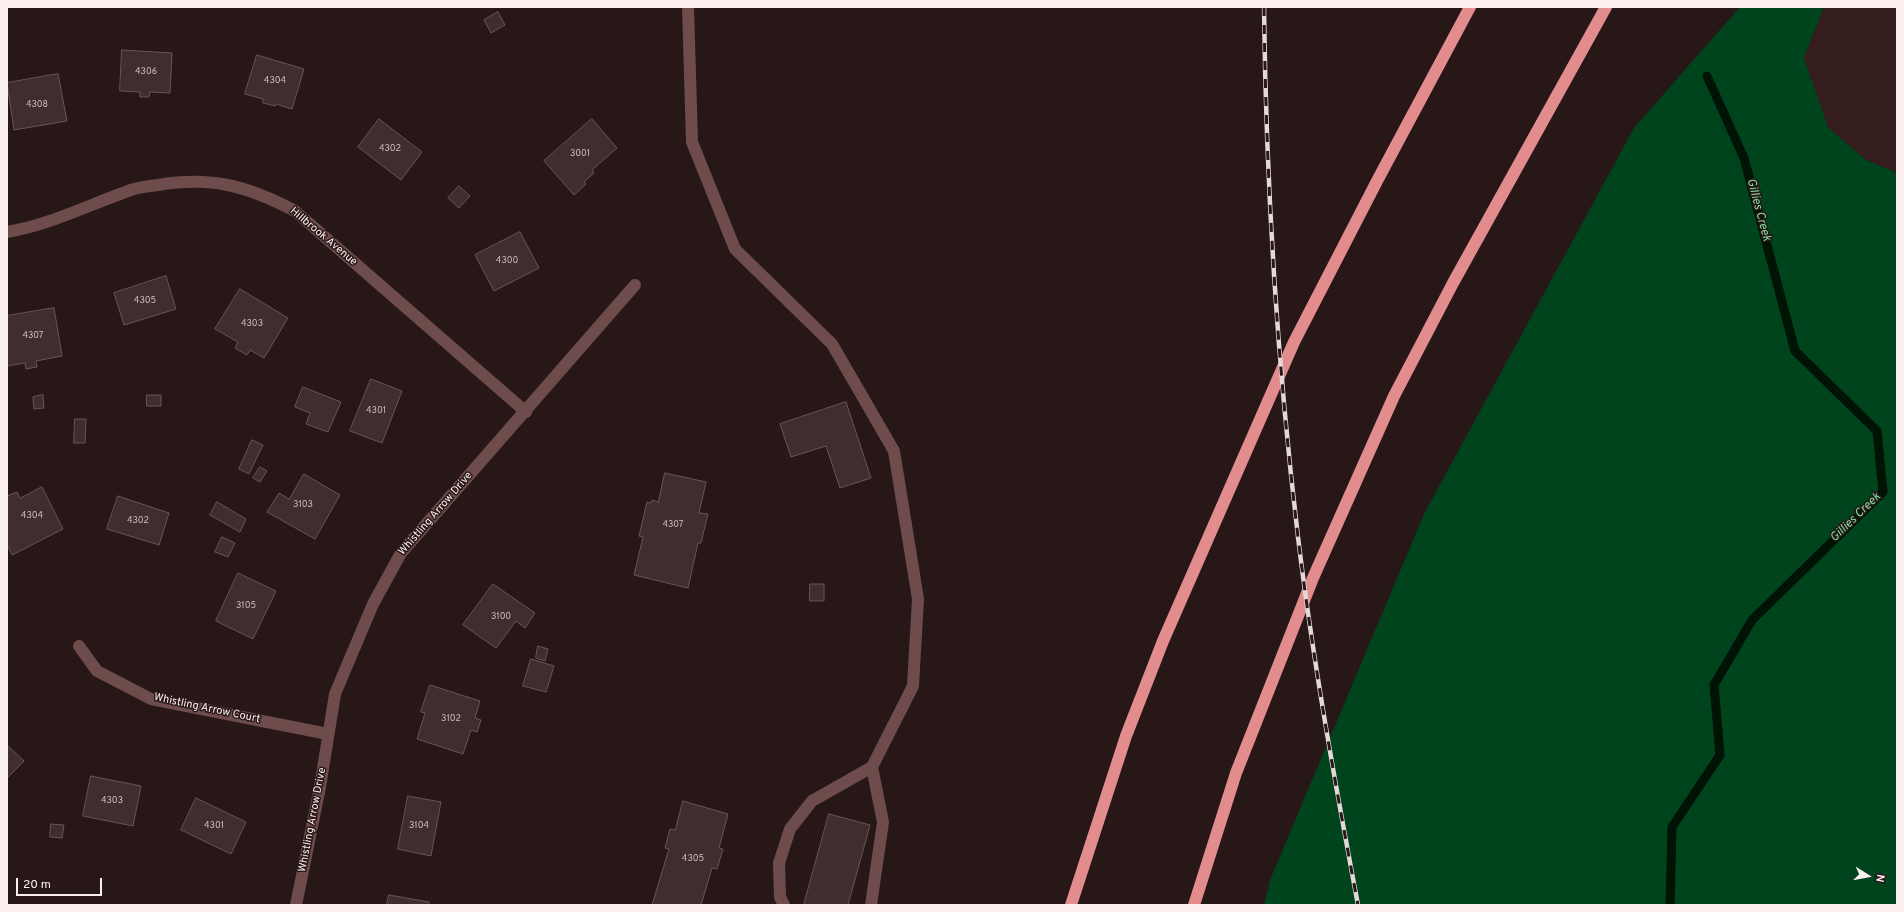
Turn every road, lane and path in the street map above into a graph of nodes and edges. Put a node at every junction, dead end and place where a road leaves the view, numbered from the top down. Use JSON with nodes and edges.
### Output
{"nodes":[{"id":1,"x":688,"y":7,"type":"edge"},
{"id":2,"x":1470,"y":7,"type":"edge"},
{"id":3,"x":1606,"y":7,"type":"edge"},
{"id":4,"x":7,"y":232,"type":"edge"},
{"id":5,"x":635,"y":285,"type":"dead end"},
{"id":6,"x":526,"y":412,"type":"junction"},
{"id":7,"x":79,"y":646,"type":"dead end"},
{"id":8,"x":328,"y":734,"type":"junction"},
{"id":9,"x":872,"y":767,"type":"junction"},
{"id":10,"x":296,"y":905,"type":"edge"},
{"id":11,"x":784,"y":905,"type":"edge"},
{"id":12,"x":870,"y":905,"type":"edge"},
{"id":13,"x":1071,"y":905,"type":"edge"},
{"id":14,"x":1194,"y":905,"type":"edge"}],
"edges":[{"from":1,"to":9,"type":"street"},
{"from":2,"to":13,"type":"highway"},
{"from":3,"to":14,"type":"highway"},
{"from":4,"to":6,"type":"street","name":"Hillbrook Avenue"},
{"from":5,"to":6,"type":"street","name":"Whistling Arrow Drive"},
{"from":6,"to":8,"type":"street","name":"Whistling Arrow Drive"},
{"from":7,"to":8,"type":"street","name":"Whistling Arrow Court"},
{"from":8,"to":10,"type":"street","name":"Whistling Arrow Drive"},
{"from":9,"to":11,"type":"street"},
{"from":9,"to":12,"type":"street"}]}
